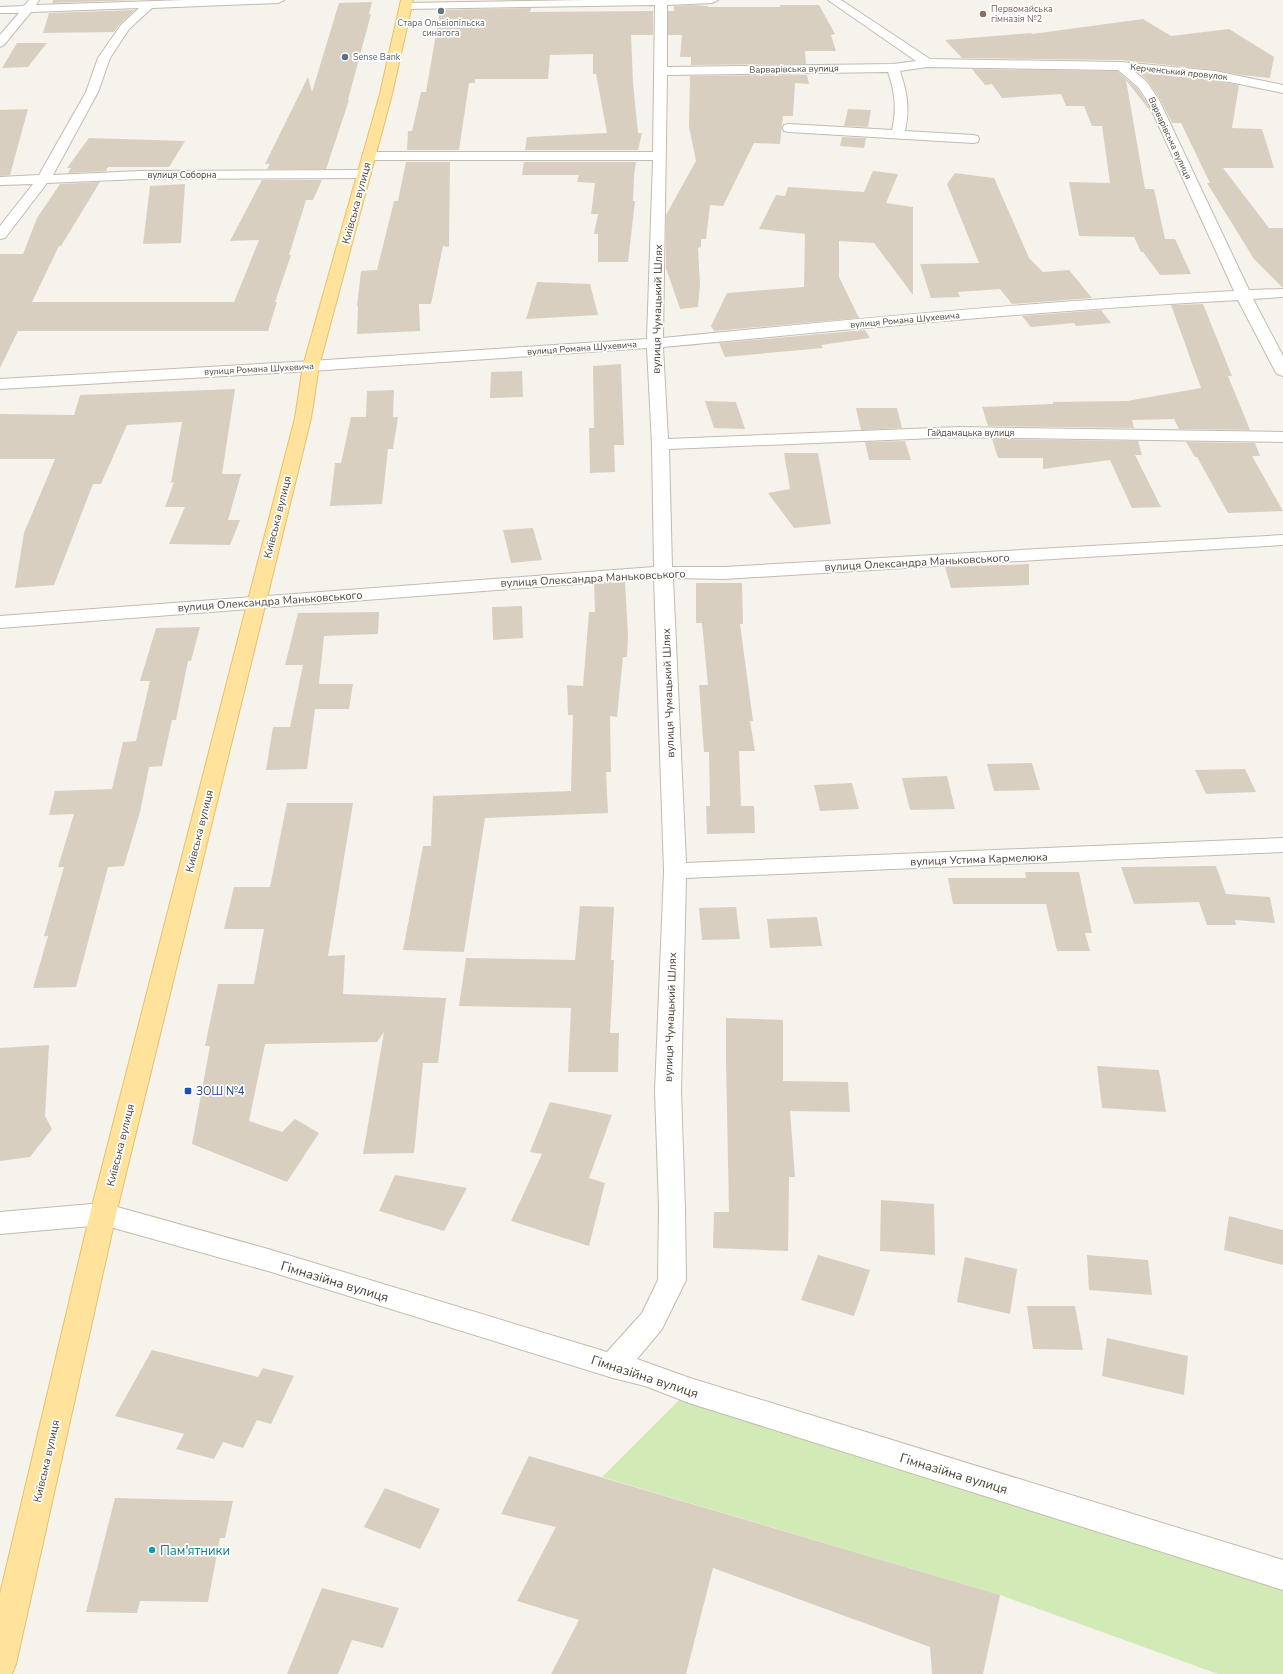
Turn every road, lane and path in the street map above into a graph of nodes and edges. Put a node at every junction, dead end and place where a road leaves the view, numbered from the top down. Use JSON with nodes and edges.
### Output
{"nodes":[{"id":1,"x":278,"y":0,"type":"edge"},
{"id":2,"x":712,"y":0,"type":"edge"},
{"id":3,"x":834,"y":0,"type":"edge"},
{"id":4,"x":614,"y":2,"type":"edge"},
{"id":5,"x":661,"y":2,"type":"junction"},
{"id":6,"x":406,"y":3,"type":"edge"},
{"id":7,"x":32,"y":4,"type":"edge"},
{"id":8,"x":148,"y":6,"type":"junction"},
{"id":9,"x":0,"y":10,"type":"edge"},
{"id":10,"x":0,"y":43,"type":"edge"},
{"id":11,"x":927,"y":63,"type":"junction"},
{"id":12,"x":1121,"y":66,"type":"junction"},
{"id":13,"x":893,"y":68,"type":"junction"},
{"id":14,"x":661,"y":71,"type":"junction"},
{"id":15,"x":1283,"y":89,"type":"edge"},
{"id":16,"x":789,"y":128,"type":"dead end"},
{"id":17,"x":898,"y":133,"type":"junction"},
{"id":18,"x":973,"y":139,"type":"dead end"},
{"id":19,"x":660,"y":156,"type":"junction"},
{"id":20,"x":367,"y":165,"type":"junction"},
{"id":21,"x":44,"y":178,"type":"junction"},
{"id":22,"x":0,"y":181,"type":"edge"},
{"id":23,"x":0,"y":235,"type":"edge"},
{"id":24,"x":1283,"y":293,"type":"edge"},
{"id":25,"x":1244,"y":296,"type":"junction"},
{"id":26,"x":655,"y":343,"type":"junction"},
{"id":27,"x":311,"y":366,"type":"junction"},
{"id":28,"x":1283,"y":371,"type":"edge"},
{"id":29,"x":0,"y":384,"type":"edge"},
{"id":30,"x":1283,"y":437,"type":"edge"},
{"id":31,"x":660,"y":444,"type":"junction"},
{"id":32,"x":1283,"y":540,"type":"edge"},
{"id":33,"x":663,"y":572,"type":"junction"},
{"id":34,"x":255,"y":602,"type":"junction"},
{"id":35,"x":0,"y":622,"type":"edge"},
{"id":36,"x":1283,"y":844,"type":"edge"},
{"id":37,"x":675,"y":871,"type":"junction"},
{"id":38,"x":103,"y":1214,"type":"junction"},
{"id":39,"x":0,"y":1223,"type":"edge"},
{"id":40,"x":613,"y":1366,"type":"junction"},
{"id":41,"x":1283,"y":1575,"type":"edge"},
{"id":42,"x":0,"y":1664,"type":"edge"}],
"edges":[{"from":1,"to":8,"type":"street"},
{"from":2,"to":5,"type":"street"},
{"from":3,"to":11,"type":"street"},
{"from":4,"to":5,"type":"street"},
{"from":4,"to":6,"type":"street"},
{"from":5,"to":14,"type":"street","name":"вулиця Чумацький Шлях"},
{"from":6,"to":20,"type":"main road","name":"Київська вулиця"},
{"from":7,"to":8,"type":"street"},
{"from":7,"to":9,"type":"street"},
{"from":7,"to":10,"type":"street"},
{"from":8,"to":21,"type":"street"},
{"from":11,"to":12,"type":"street","name":"Варварівська вулиця"},
{"from":11,"to":13,"type":"street","name":"Варварівська вулиця"},
{"from":12,"to":15,"type":"street","name":"Керченський провулок"},
{"from":12,"to":25,"type":"street","name":"Варварівська вулиця"},
{"from":13,"to":14,"type":"street","name":"Варварівська вулиця"},
{"from":13,"to":17,"type":"street"},
{"from":14,"to":19,"type":"street","name":"вулиця Чумацький Шлях"},
{"from":16,"to":17,"type":"street"},
{"from":17,"to":18,"type":"street"},
{"from":19,"to":20,"type":"street","name":"вулиця Соборна"},
{"from":19,"to":26,"type":"street","name":"вулиця Чумацький Шлях"},
{"from":20,"to":21,"type":"street","name":"вулиця Соборна"},
{"from":20,"to":27,"type":"main road","name":"Київська вулиця"},
{"from":21,"to":22,"type":"street","name":"вулиця Соборна"},
{"from":21,"to":23,"type":"street"},
{"from":24,"to":25,"type":"street","name":"вулиця Романа Шухевича"},
{"from":25,"to":26,"type":"street","name":"вулиця Романа Шухевича"},
{"from":25,"to":28,"type":"street","name":"Варварівська вулиця"},
{"from":26,"to":27,"type":"street","name":"вулиця Романа Шухевича"},
{"from":26,"to":31,"type":"street","name":"вулиця Чумацький Шлях"},
{"from":27,"to":29,"type":"street","name":"вулиця Романа Шухевича"},
{"from":27,"to":34,"type":"main road","name":"Київська вулиця"},
{"from":30,"to":31,"type":"street","name":"Гайдамацька вулиця"},
{"from":31,"to":33,"type":"street","name":"вулиця Чумацький Шлях"},
{"from":32,"to":33,"type":"street","name":"вулиця Олександра Маньковського"},
{"from":33,"to":34,"type":"street","name":"вулиця Олександра Маньковського"},
{"from":33,"to":37,"type":"street","name":"вулиця Чумацький Шлях"},
{"from":34,"to":35,"type":"street","name":"вулиця Олександра Маньковського"},
{"from":34,"to":38,"type":"main road","name":"Київська вулиця"},
{"from":36,"to":37,"type":"street","name":"вулиця Устима Кармелюка"},
{"from":37,"to":40,"type":"street","name":"вулиця Чумацький Шлях"},
{"from":38,"to":39,"type":"street","name":"Гімназійна вулиця"},
{"from":38,"to":40,"type":"street","name":"Гімназійна вулиця"},
{"from":38,"to":42,"type":"main road","name":"Київська вулиця"},
{"from":40,"to":41,"type":"street","name":"Гімназійна вулиця"}]}
